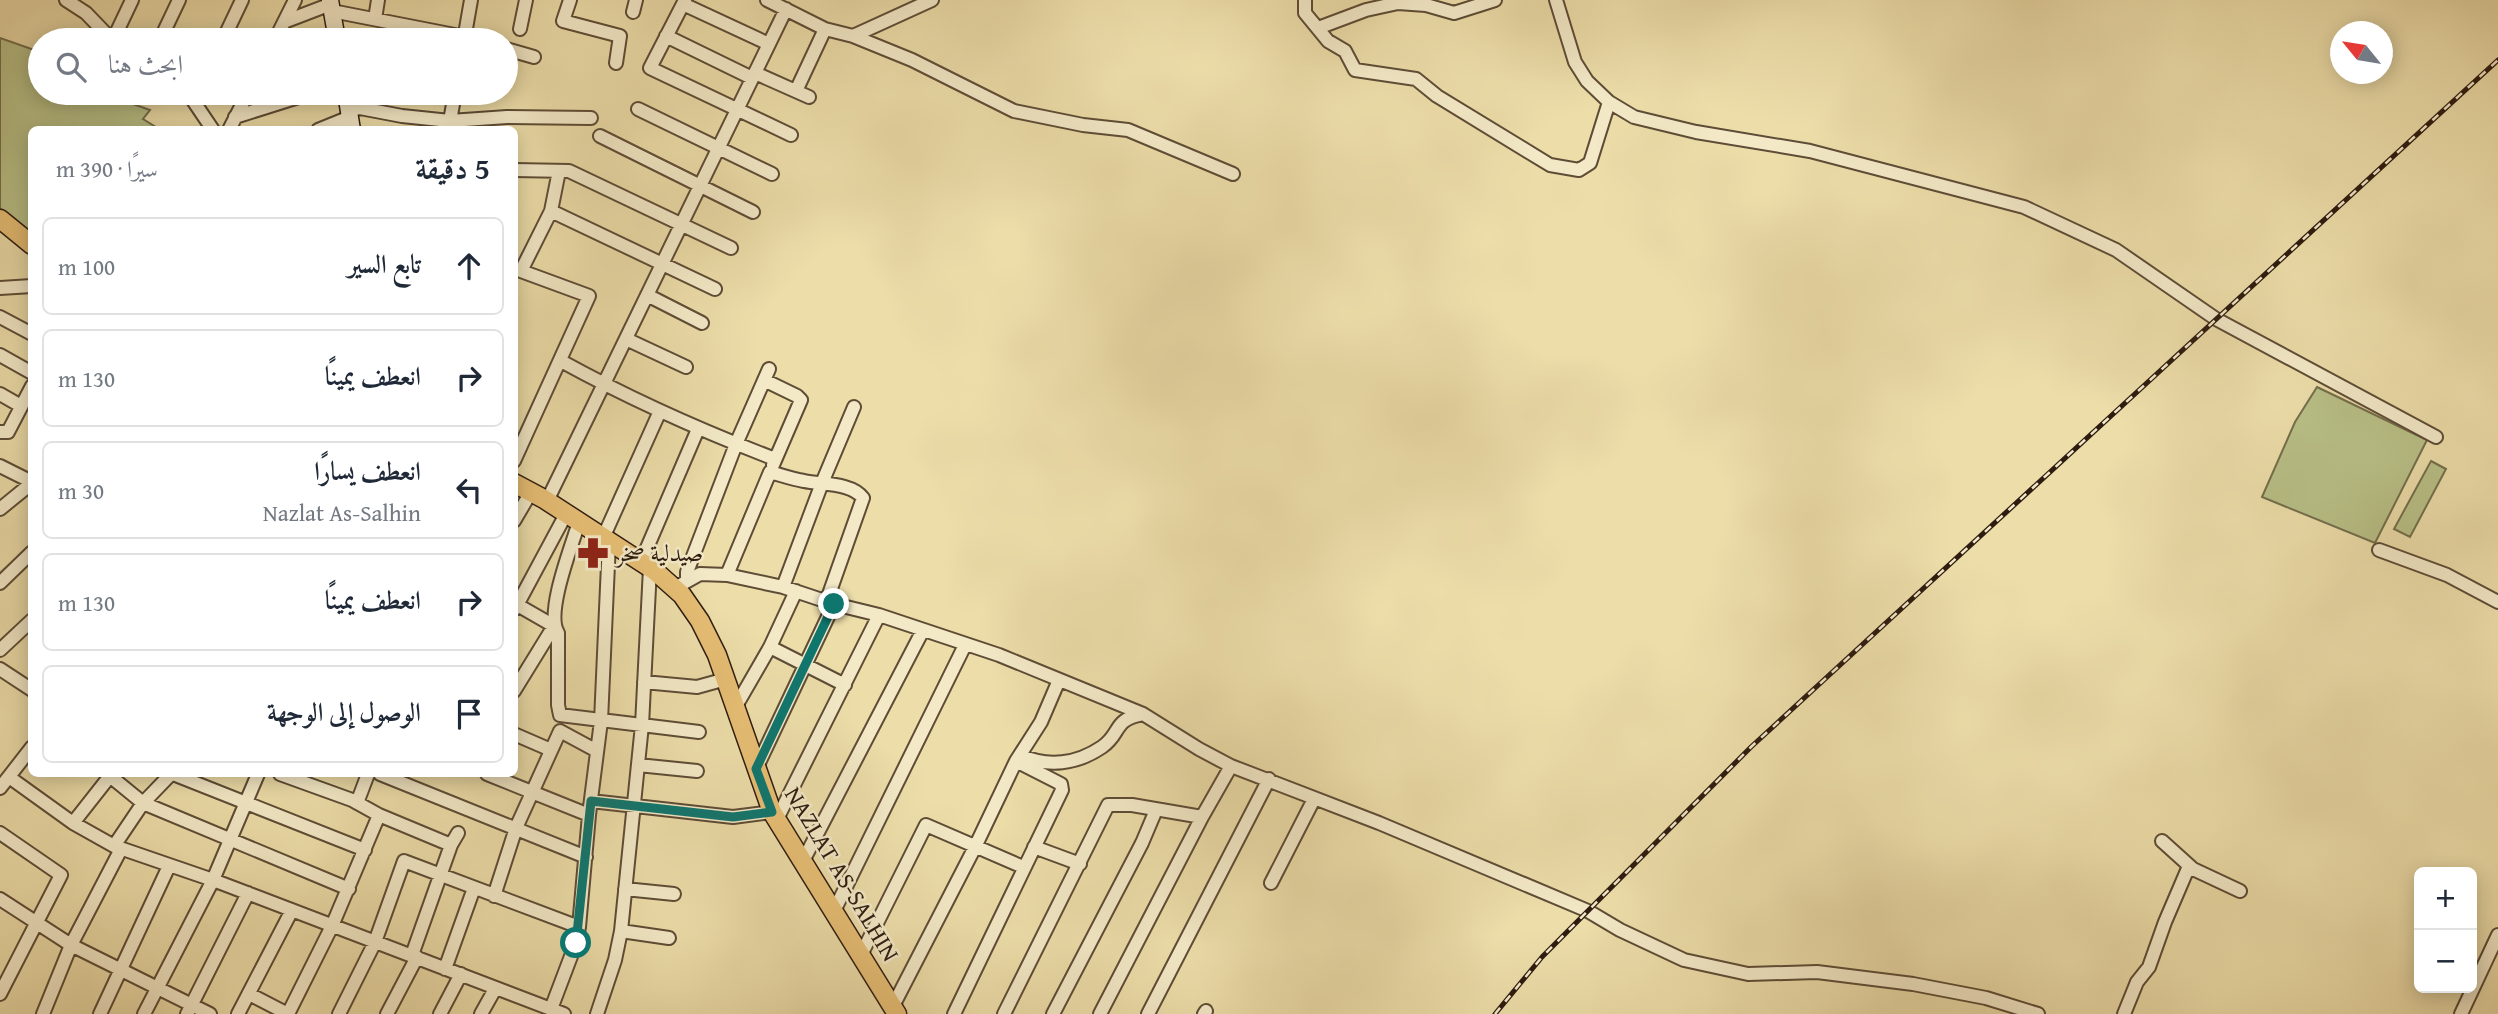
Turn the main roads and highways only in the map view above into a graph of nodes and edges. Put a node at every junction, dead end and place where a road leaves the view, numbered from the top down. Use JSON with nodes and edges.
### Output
{"nodes":[{"id":1,"x":0,"y":221,"type":"edge"},
{"id":2,"x":28,"y":242,"type":"edge"},
{"id":3,"x":518,"y":485,"type":"edge"},
{"id":4,"x":895,"y":1010,"type":"edge"}],
"edges":[{"from":1,"to":2,"type":"main road"},
{"from":3,"to":4,"type":"main road","name":"NAZLAT AS-SALHIN"}]}
